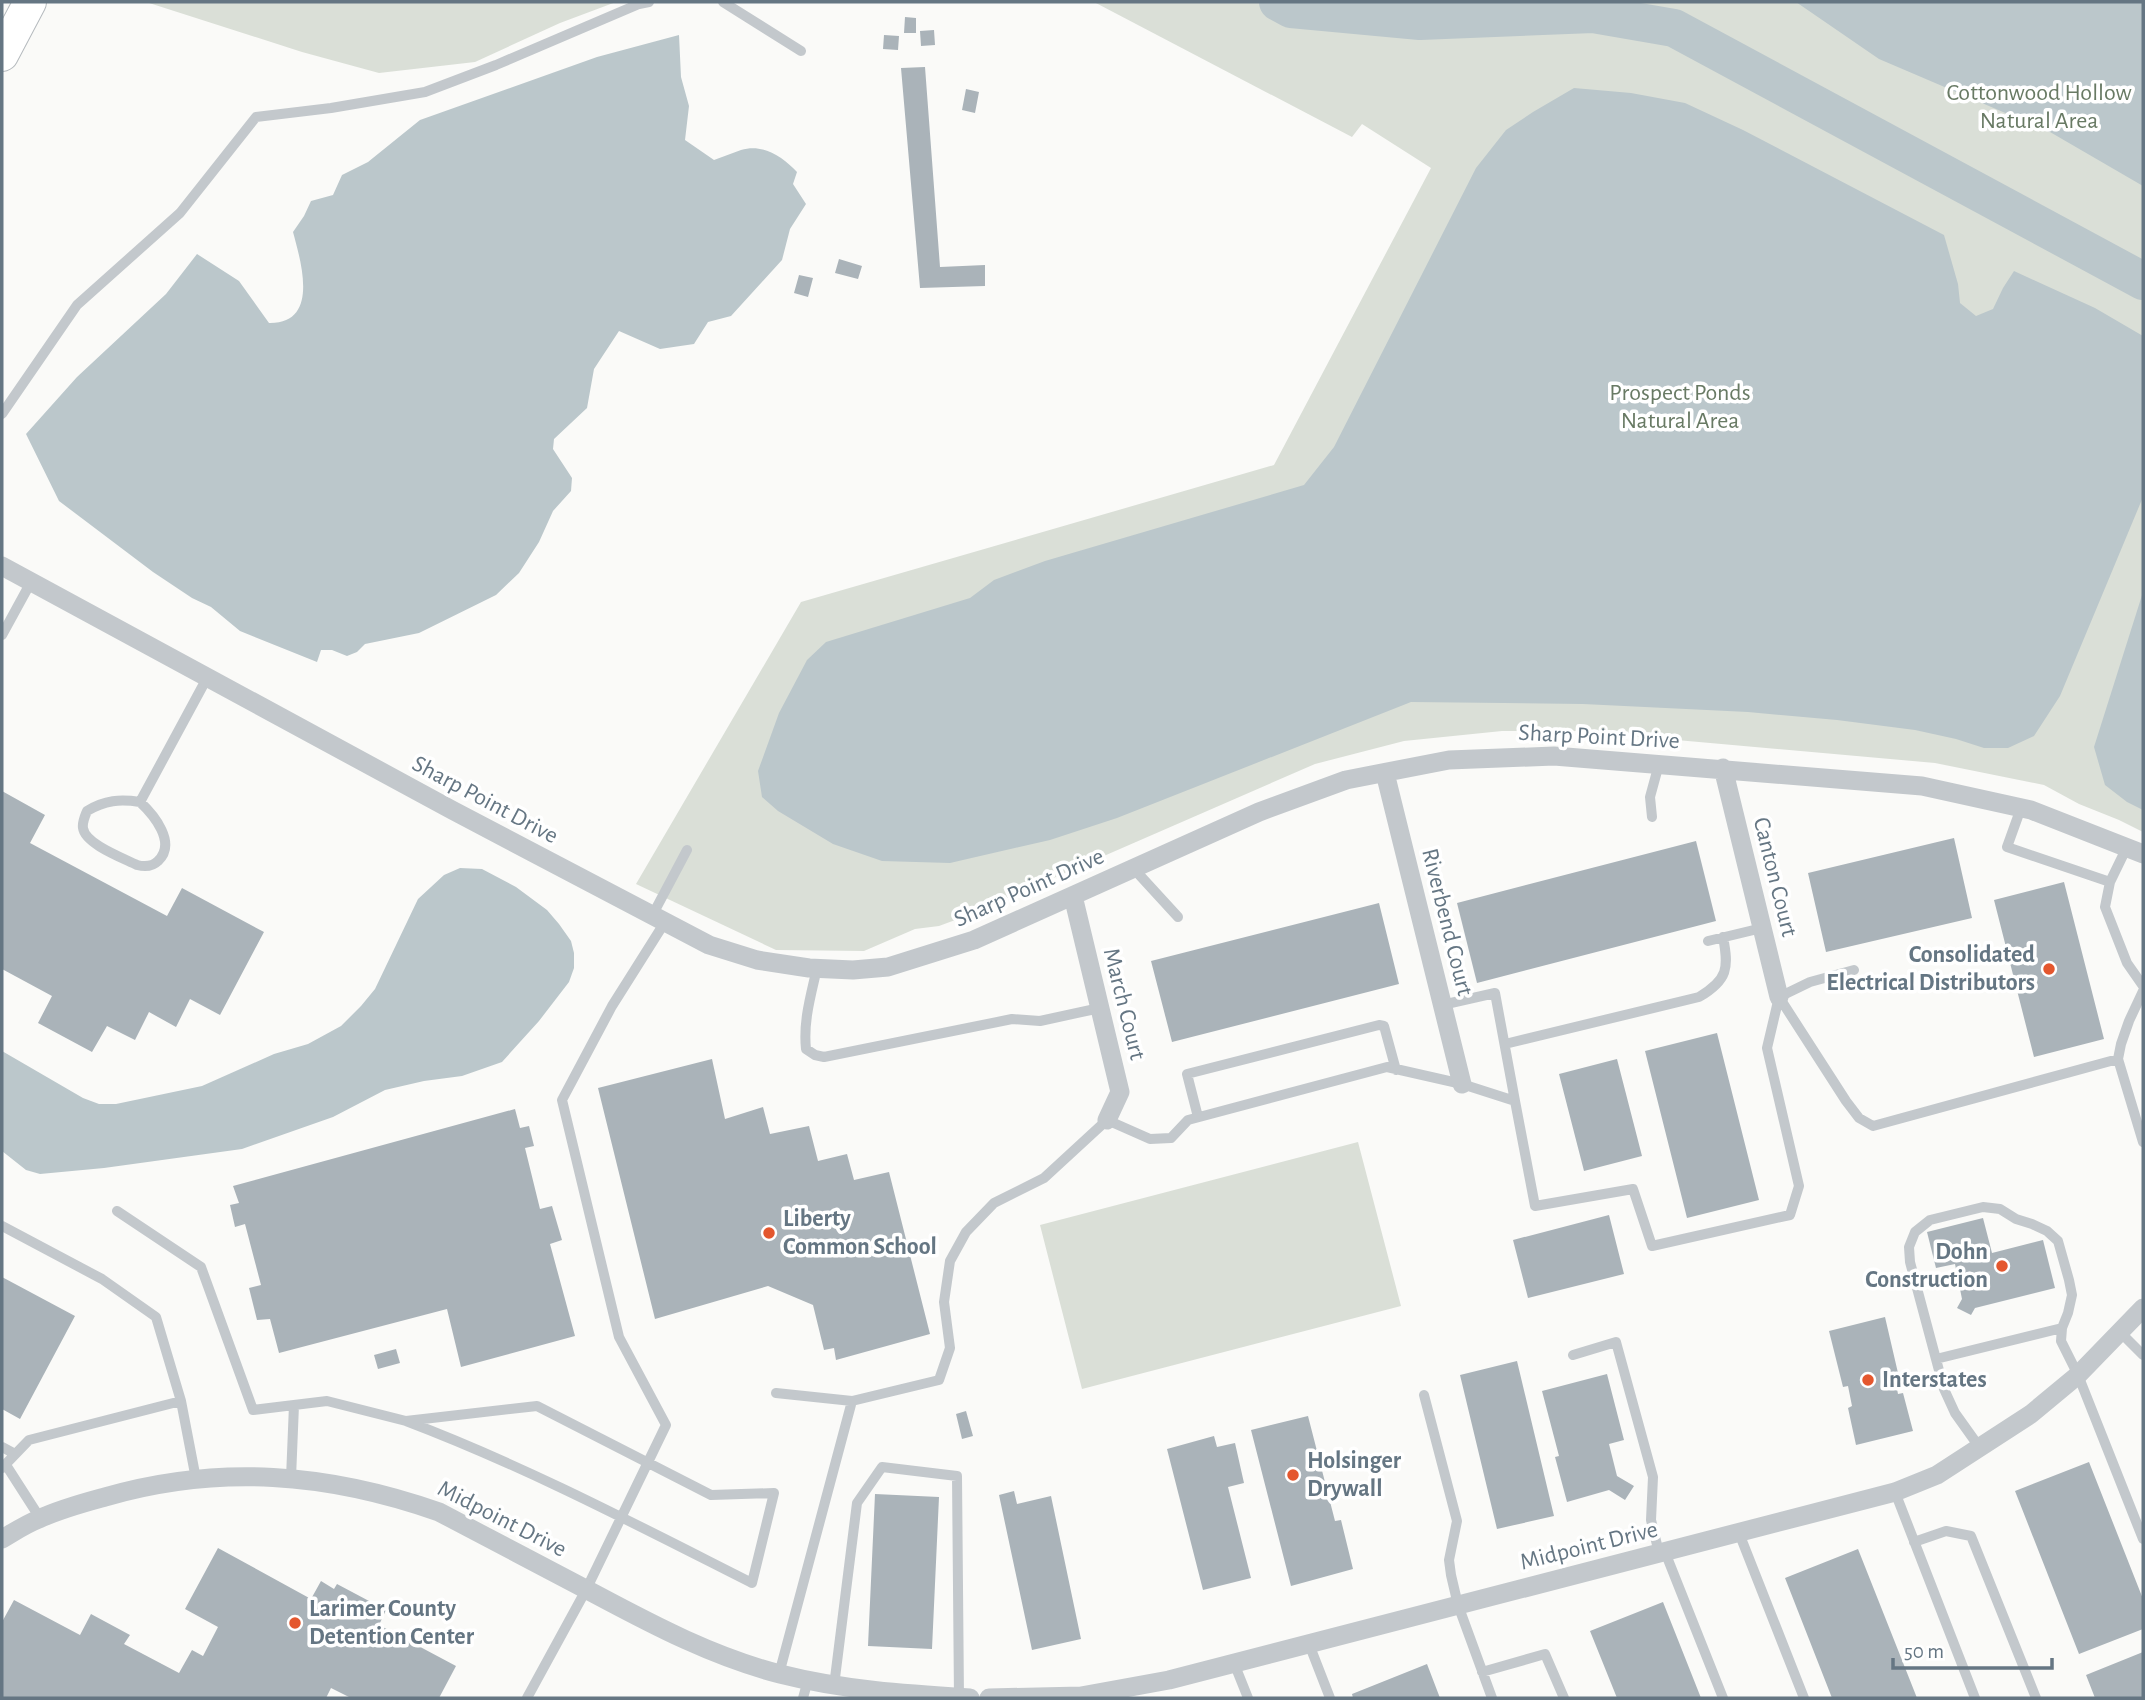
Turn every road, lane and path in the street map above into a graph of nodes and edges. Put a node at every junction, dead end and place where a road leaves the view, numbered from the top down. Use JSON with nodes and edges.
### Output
{"nodes":[{"id":1,"x":30,"y":2,"type":"edge"},
{"id":2,"x":649,"y":2,"type":"edge"},
{"id":3,"x":723,"y":2,"type":"edge"},
{"id":4,"x":801,"y":51,"type":"dead end"},
{"id":5,"x":2,"y":55,"type":"edge"},
{"id":6,"x":2,"y":414,"type":"edge"},
{"id":7,"x":2,"y":566,"type":"edge"},
{"id":8,"x":31,"y":582,"type":"junction"},
{"id":9,"x":2,"y":635,"type":"edge"},
{"id":10,"x":207,"y":678,"type":"junction"},
{"id":11,"x":1660,"y":764,"type":"junction"},
{"id":12,"x":1723,"y":768,"type":"junction"},
{"id":13,"x":1385,"y":773,"type":"junction"},
{"id":14,"x":141,"y":802,"type":"junction"},
{"id":15,"x":2021,"y":808,"type":"junction"},
{"id":16,"x":1652,"y":817,"type":"dead end"},
{"id":17,"x":687,"y":850,"type":"dead end"},
{"id":18,"x":2135,"y":850,"type":"edge"},
{"id":19,"x":1134,"y":869,"type":"junction"},
{"id":20,"x":2110,"y":883,"type":"junction"},
{"id":21,"x":1073,"y":896,"type":"junction"},
{"id":22,"x":1178,"y":917,"type":"dead end"},
{"id":23,"x":659,"y":919,"type":"junction"},
{"id":24,"x":1762,"y":928,"type":"junction"},
{"id":25,"x":1723,"y":937,"type":"junction"},
{"id":26,"x":1708,"y":941,"type":"dead end"},
{"id":27,"x":817,"y":968,"type":"junction"},
{"id":28,"x":1854,"y":970,"type":"dead end"},
{"id":29,"x":2143,"y":989,"type":"edge"},
{"id":30,"x":1779,"y":997,"type":"junction"},
{"id":31,"x":1442,"y":1005,"type":"junction"},
{"id":32,"x":1100,"y":1008,"type":"junction"},
{"id":33,"x":1505,"y":1044,"type":"junction"},
{"id":34,"x":2118,"y":1059,"type":"junction"},
{"id":35,"x":1396,"y":1070,"type":"junction"},
{"id":36,"x":1462,"y":1084,"type":"junction"},
{"id":37,"x":1515,"y":1101,"type":"junction"},
{"id":38,"x":1198,"y":1117,"type":"junction"},
{"id":39,"x":1107,"y":1120,"type":"junction"},
{"id":40,"x":2143,"y":1142,"type":"edge"},
{"id":41,"x":117,"y":1211,"type":"dead end"},
{"id":42,"x":2,"y":1226,"type":"edge"},
{"id":43,"x":2143,"y":1308,"type":"edge"},
{"id":44,"x":2062,"y":1328,"type":"junction"},
{"id":45,"x":2120,"y":1332,"type":"junction"},
{"id":46,"x":1573,"y":1355,"type":"dead end"},
{"id":47,"x":2143,"y":1355,"type":"edge"},
{"id":48,"x":1936,"y":1359,"type":"junction"},
{"id":49,"x":2078,"y":1375,"type":"junction"},
{"id":50,"x":776,"y":1393,"type":"dead end"},
{"id":51,"x":1424,"y":1395,"type":"dead end"},
{"id":52,"x":181,"y":1401,"type":"junction"},
{"id":53,"x":852,"y":1401,"type":"junction"},
{"id":54,"x":295,"y":1405,"type":"junction"},
{"id":55,"x":406,"y":1421,"type":"junction"},
{"id":56,"x":2,"y":1447,"type":"edge"},
{"id":57,"x":1980,"y":1448,"type":"junction"},
{"id":58,"x":15,"y":1454,"type":"junction"},
{"id":59,"x":647,"y":1463,"type":"junction"},
{"id":60,"x":4,"y":1466,"type":"edge"},
{"id":61,"x":291,"y":1478,"type":"junction"},
{"id":62,"x":196,"y":1479,"type":"junction"},
{"id":63,"x":1895,"y":1492,"type":"junction"},
{"id":64,"x":621,"y":1517,"type":"junction"},
{"id":65,"x":40,"y":1518,"type":"junction"},
{"id":66,"x":1739,"y":1533,"type":"junction"},
{"id":67,"x":2,"y":1539,"type":"edge"},
{"id":68,"x":2143,"y":1539,"type":"edge"},
{"id":69,"x":1914,"y":1542,"type":"junction"},
{"id":70,"x":1662,"y":1553,"type":"junction"},
{"id":71,"x":586,"y":1590,"type":"junction"},
{"id":72,"x":1458,"y":1605,"type":"junction"},
{"id":73,"x":1308,"y":1644,"type":"junction"},
{"id":74,"x":1234,"y":1663,"type":"junction"},
{"id":75,"x":1482,"y":1672,"type":"junction"},
{"id":76,"x":779,"y":1674,"type":"junction"},
{"id":77,"x":834,"y":1686,"type":"junction"},
{"id":78,"x":805,"y":1689,"type":"edge"},
{"id":79,"x":1081,"y":1697,"type":"edge"},
{"id":80,"x":527,"y":1698,"type":"edge"},
{"id":81,"x":958,"y":1698,"type":"edge"},
{"id":82,"x":970,"y":1698,"type":"edge"},
{"id":83,"x":989,"y":1698,"type":"edge"},
{"id":84,"x":1248,"y":1698,"type":"edge"},
{"id":85,"x":1330,"y":1698,"type":"edge"},
{"id":86,"x":1492,"y":1698,"type":"edge"},
{"id":87,"x":1564,"y":1698,"type":"edge"},
{"id":88,"x":1723,"y":1698,"type":"edge"},
{"id":89,"x":1804,"y":1698,"type":"edge"},
{"id":90,"x":1975,"y":1698,"type":"edge"},
{"id":91,"x":2036,"y":1698,"type":"edge"}],
"edges":[{"from":1,"to":5,"type":"main road"},
{"from":2,"to":6,"type":"lane"},
{"from":3,"to":4,"type":"lane"},
{"from":7,"to":8,"type":"street","name":"Sharp Point Drive"},
{"from":8,"to":9,"type":"lane"},
{"from":8,"to":10,"type":"street","name":"Sharp Point Drive"},
{"from":10,"to":14,"type":"lane"},
{"from":10,"to":23,"type":"street","name":"Sharp Point Drive"},
{"from":11,"to":12,"type":"street","name":"Sharp Point Drive"},
{"from":11,"to":13,"type":"street","name":"Sharp Point Drive"},
{"from":11,"to":16,"type":"lane"},
{"from":12,"to":15,"type":"street","name":"Sharp Point Drive"},
{"from":12,"to":24,"type":"street","name":"Canton Court"},
{"from":13,"to":19,"type":"street","name":"Sharp Point Drive"},
{"from":13,"to":31,"type":"street","name":"Riverbend Court"},
{"from":14,"to":14,"type":"lane"},
{"from":15,"to":18,"type":"street","name":"Sharp Point Drive"},
{"from":15,"to":20,"type":"lane"},
{"from":17,"to":23,"type":"lane"},
{"from":18,"to":20,"type":"lane"},
{"from":19,"to":21,"type":"street","name":"Sharp Point Drive"},
{"from":19,"to":22,"type":"lane"},
{"from":20,"to":29,"type":"lane"},
{"from":21,"to":27,"type":"street","name":"Sharp Point Drive"},
{"from":21,"to":32,"type":"street","name":"March Court"},
{"from":23,"to":27,"type":"street","name":"Sharp Point Drive"},
{"from":23,"to":59,"type":"lane"},
{"from":24,"to":25,"type":"lane"},
{"from":24,"to":30,"type":"street","name":"Canton Court"},
{"from":25,"to":26,"type":"lane"},
{"from":25,"to":33,"type":"lane"},
{"from":27,"to":32,"type":"lane"},
{"from":28,"to":30,"type":"lane"},
{"from":29,"to":34,"type":"lane"},
{"from":30,"to":34,"type":"lane"},
{"from":30,"to":37,"type":"lane"},
{"from":31,"to":33,"type":"lane"},
{"from":31,"to":36,"type":"street","name":"Riverbend Court"},
{"from":32,"to":39,"type":"street","name":"March Court"},
{"from":33,"to":37,"type":"lane"},
{"from":34,"to":40,"type":"lane"},
{"from":35,"to":36,"type":"lane"},
{"from":35,"to":38,"type":"lane"},
{"from":35,"to":38,"type":"lane"},
{"from":36,"to":37,"type":"lane"},
{"from":38,"to":39,"type":"lane"},
{"from":39,"to":53,"type":"lane"},
{"from":41,"to":54,"type":"lane"},
{"from":42,"to":52,"type":"lane"},
{"from":43,"to":45,"type":"street","name":"Midpoint Drive"},
{"from":44,"to":48,"type":"lane"},
{"from":44,"to":48,"type":"lane"},
{"from":44,"to":49,"type":"lane"},
{"from":45,"to":47,"type":"lane"},
{"from":45,"to":49,"type":"street","name":"Midpoint Drive"},
{"from":46,"to":70,"type":"lane"},
{"from":48,"to":57,"type":"lane"},
{"from":49,"to":57,"type":"street","name":"Midpoint Drive"},
{"from":49,"to":68,"type":"lane"},
{"from":50,"to":53,"type":"lane"},
{"from":51,"to":72,"type":"lane"},
{"from":52,"to":58,"type":"lane"},
{"from":52,"to":62,"type":"lane"},
{"from":53,"to":76,"type":"lane"},
{"from":54,"to":55,"type":"lane"},
{"from":54,"to":61,"type":"lane"},
{"from":55,"to":59,"type":"lane"},
{"from":55,"to":64,"type":"lane"},
{"from":56,"to":58,"type":"lane"},
{"from":57,"to":63,"type":"street","name":"Midpoint Drive"},
{"from":58,"to":60,"type":"lane"},
{"from":59,"to":64,"type":"lane"},
{"from":59,"to":64,"type":"lane"},
{"from":60,"to":65,"type":"lane"},
{"from":61,"to":62,"type":"street","name":"Midpoint Drive"},
{"from":61,"to":71,"type":"street","name":"Midpoint Drive"},
{"from":62,"to":65,"type":"street","name":"Midpoint Drive"},
{"from":63,"to":66,"type":"street","name":"Midpoint Drive"},
{"from":63,"to":69,"type":"lane"},
{"from":64,"to":71,"type":"lane"},
{"from":65,"to":67,"type":"street","name":"Midpoint Drive"},
{"from":66,"to":70,"type":"street","name":"Midpoint Drive"},
{"from":66,"to":89,"type":"lane"},
{"from":69,"to":90,"type":"lane"},
{"from":69,"to":91,"type":"lane"},
{"from":70,"to":72,"type":"street","name":"Midpoint Drive"},
{"from":70,"to":88,"type":"lane"},
{"from":71,"to":76,"type":"street","name":"Midpoint Drive"},
{"from":71,"to":80,"type":"lane"},
{"from":72,"to":73,"type":"street","name":"Midpoint Drive"},
{"from":72,"to":75,"type":"lane"},
{"from":73,"to":74,"type":"street","name":"Midpoint Drive"},
{"from":73,"to":85,"type":"lane"},
{"from":74,"to":79,"type":"street","name":"Midpoint Drive"},
{"from":74,"to":84,"type":"lane"},
{"from":75,"to":86,"type":"lane"},
{"from":75,"to":87,"type":"lane"},
{"from":76,"to":78,"type":"street","name":"Midpoint Drive"},
{"from":77,"to":78,"type":"street","name":"Midpoint Drive"},
{"from":77,"to":81,"type":"street","name":"Midpoint Drive"},
{"from":77,"to":81,"type":"lane"},
{"from":79,"to":83,"type":"street","name":"Midpoint Drive"},
{"from":81,"to":82,"type":"street","name":"Midpoint Drive"}]}
